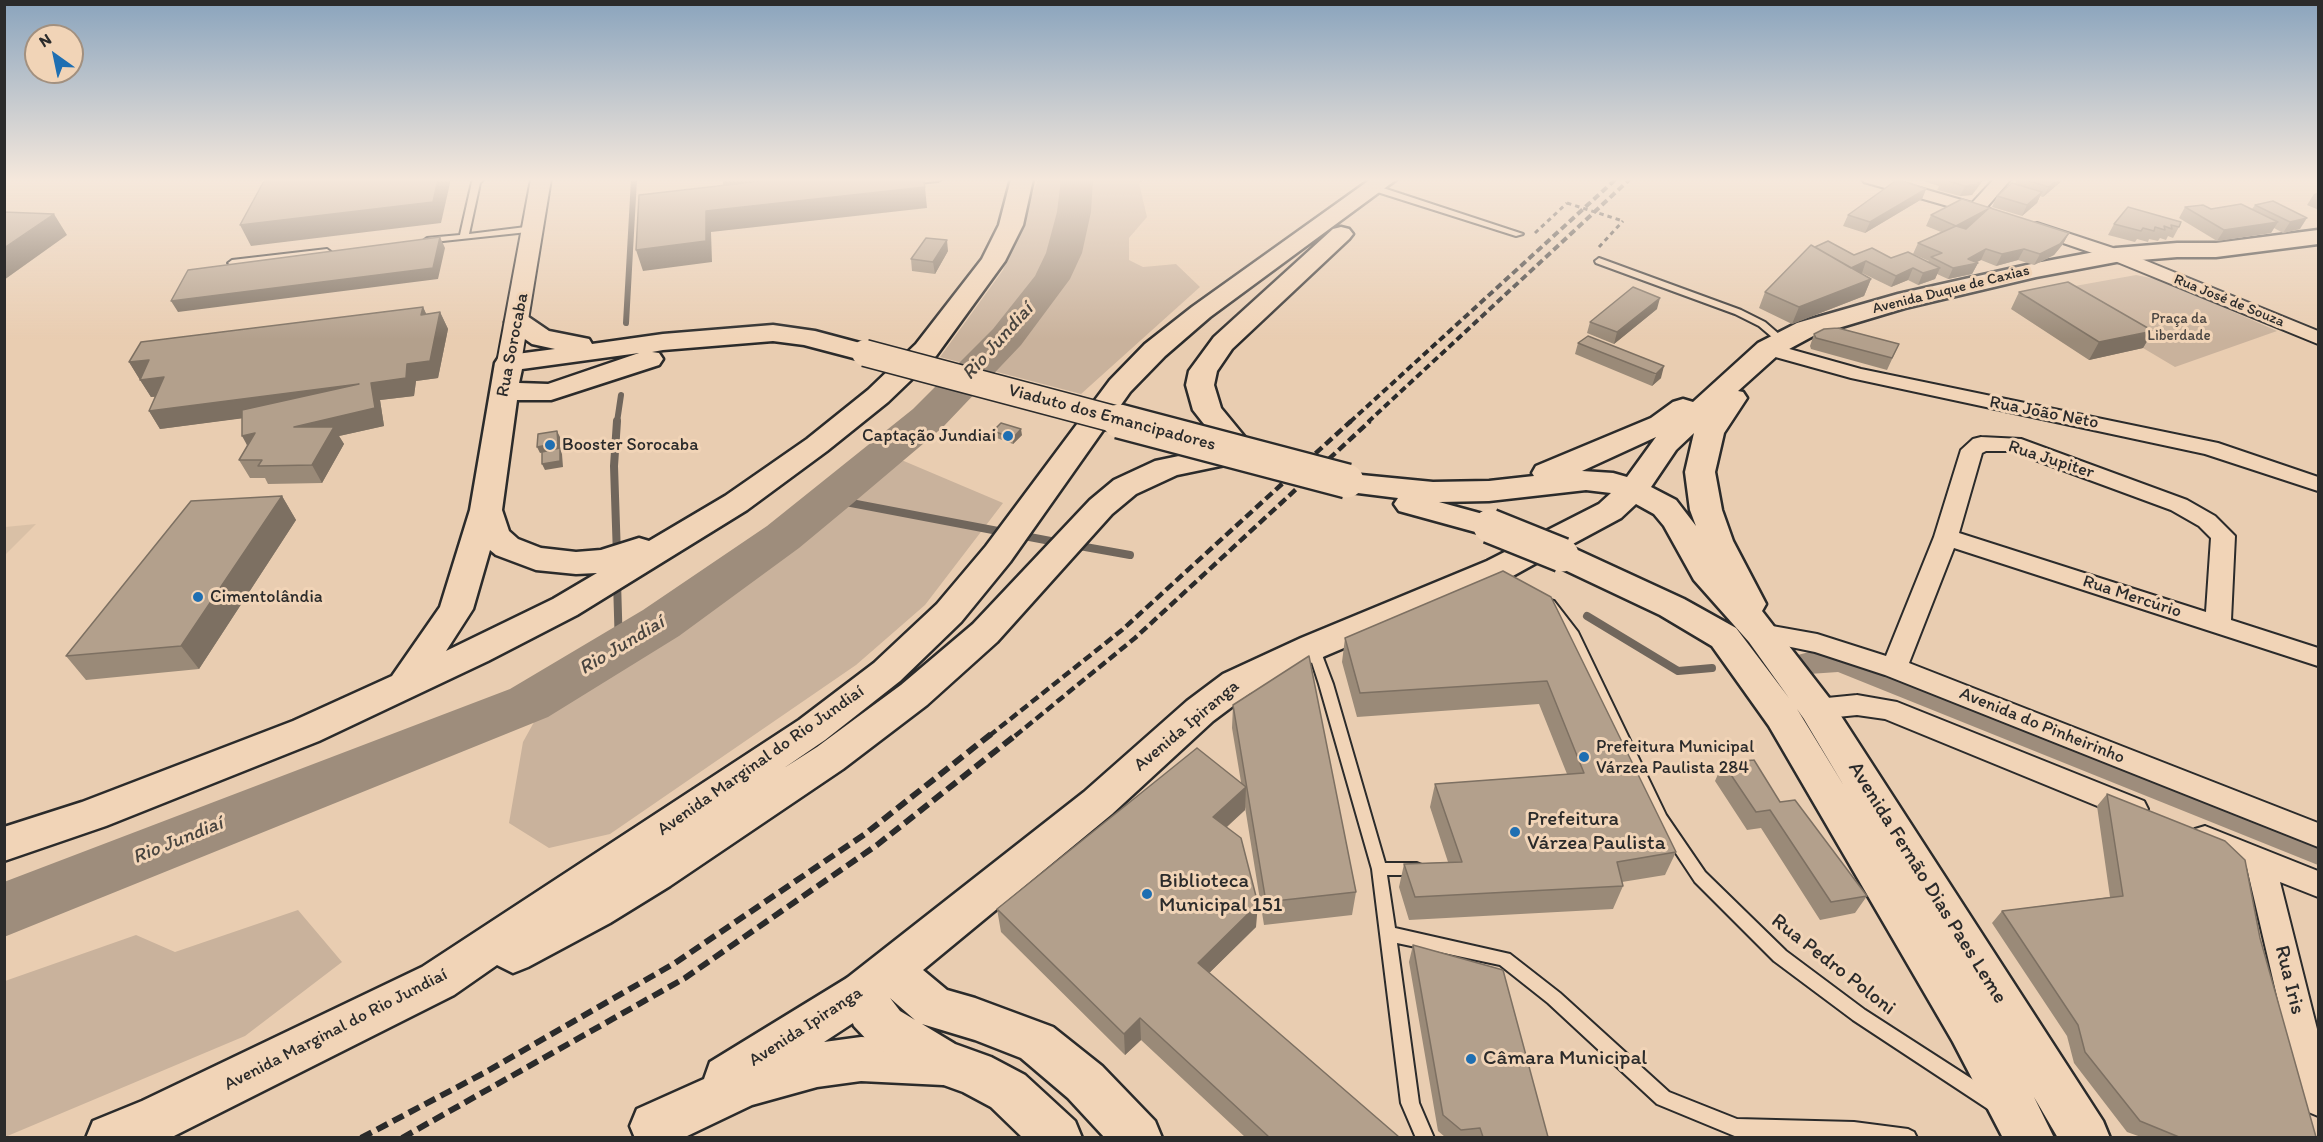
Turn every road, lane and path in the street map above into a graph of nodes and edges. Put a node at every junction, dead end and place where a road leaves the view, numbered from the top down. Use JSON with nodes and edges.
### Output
{"nodes":[{"id":1,"x":465,"y":232,"type":"edge"},
{"id":2,"x":505,"y":232,"type":"edge"},
{"id":3,"x":533,"y":232,"type":"edge"},
{"id":4,"x":1007,"y":232,"type":"edge"},
{"id":5,"x":1306,"y":232,"type":"edge"},
{"id":6,"x":1341,"y":232,"type":"edge"},
{"id":7,"x":1513,"y":232,"type":"edge"},
{"id":8,"x":1536,"y":232,"type":"edge"},
{"id":9,"x":1612,"y":232,"type":"edge"},
{"id":10,"x":2049,"y":232,"type":"edge"},
{"id":11,"x":1519,"y":234,"type":"dead end"},
{"id":12,"x":464,"y":237,"type":"junction"},
{"id":13,"x":2319,"y":237,"type":"edge"},
{"id":14,"x":1530,"y":238,"type":"dead end"},
{"id":15,"x":418,"y":242,"type":"edge"},
{"id":16,"x":1596,"y":250,"type":"dead end"},
{"id":17,"x":2216,"y":250,"type":"junction"},
{"id":18,"x":336,"y":251,"type":"edge"},
{"id":19,"x":2116,"y":255,"type":"junction"},
{"id":20,"x":1599,"y":261,"type":"dead end"},
{"id":21,"x":232,"y":262,"type":"edge"},
{"id":22,"x":2139,"y":264,"type":"junction"},
{"id":23,"x":2004,"y":279,"type":"junction"},
{"id":24,"x":518,"y":322,"type":"junction"},
{"id":25,"x":741,"y":334,"type":"junction"},
{"id":26,"x":2319,"y":338,"type":"edge"},
{"id":27,"x":663,"y":342,"type":"junction"},
{"id":28,"x":1766,"y":352,"type":"junction"},
{"id":29,"x":507,"y":376,"type":"junction"},
{"id":30,"x":551,"y":392,"type":"junction"},
{"id":31,"x":495,"y":445,"type":"junction"},
{"id":32,"x":1244,"y":453,"type":"junction"},
{"id":33,"x":1354,"y":483,"type":"junction"},
{"id":34,"x":2319,"y":484,"type":"edge"},
{"id":35,"x":1633,"y":490,"type":"junction"},
{"id":36,"x":1489,"y":491,"type":"junction"},
{"id":37,"x":736,"y":503,"type":"junction"},
{"id":38,"x":486,"y":510,"type":"junction"},
{"id":39,"x":1946,"y":537,"type":"junction"},
{"id":40,"x":1717,"y":541,"type":"junction"},
{"id":41,"x":1706,"y":572,"type":"junction"},
{"id":42,"x":1539,"y":596,"type":"edge"},
{"id":43,"x":1672,"y":607,"type":"junction"},
{"id":44,"x":2218,"y":625,"type":"junction"},
{"id":45,"x":1743,"y":635,"type":"junction"},
{"id":46,"x":1313,"y":647,"type":"junction"},
{"id":47,"x":2319,"y":657,"type":"edge"},
{"id":48,"x":1894,"y":668,"type":"junction"},
{"id":49,"x":404,"y":686,"type":"junction"},
{"id":50,"x":1817,"y":709,"type":"junction"},
{"id":51,"x":2319,"y":835,"type":"edge"},
{"id":52,"x":4,"y":844,"type":"edge"},
{"id":53,"x":2260,"y":861,"type":"junction"},
{"id":54,"x":1435,"y":868,"type":"edge"},
{"id":55,"x":1379,"y":869,"type":"junction"},
{"id":56,"x":2319,"y":884,"type":"edge"},
{"id":57,"x":1389,"y":934,"type":"junction"},
{"id":58,"x":438,"y":981,"type":"junction"},
{"id":59,"x":876,"y":981,"type":"junction"},
{"id":60,"x":943,"y":1063,"type":"junction"},
{"id":61,"x":2319,"y":1100,"type":"edge"},
{"id":62,"x":2026,"y":1130,"type":"edge"},
{"id":63,"x":644,"y":1132,"type":"edge"},
{"id":64,"x":110,"y":1137,"type":"edge"},
{"id":65,"x":1058,"y":1137,"type":"edge"},
{"id":66,"x":1138,"y":1137,"type":"edge"},
{"id":67,"x":1425,"y":1137,"type":"edge"},
{"id":68,"x":1908,"y":1137,"type":"edge"},
{"id":69,"x":2086,"y":1137,"type":"edge"}],
"edges":[{"from":1,"to":12,"type":"lane"},
{"from":2,"to":12,"type":"lane"},
{"from":3,"to":24,"type":"street","name":"Rua Sorocaba"},
{"from":4,"to":37,"type":"main road"},
{"from":5,"to":58,"type":"main road","name":"Avenida Marginal do Rio Jundiaí"},
{"from":6,"to":32,"type":"main road"},
{"from":7,"to":11,"type":"lane"},
{"from":8,"to":14,"type":"path","bridge":true},
{"from":9,"to":16,"type":"path","bridge":true},
{"from":10,"to":19,"type":"street","name":"Rua José de Souza"},
{"from":12,"to":15,"type":"lane"},
{"from":13,"to":17,"type":"main road","name":"Avenida Duque de Caxias"},
{"from":17,"to":19,"type":"main road","name":"Avenida Duque de Caxias"},
{"from":17,"to":22,"type":"main road"},
{"from":18,"to":21,"type":"lane"},
{"from":19,"to":22,"type":"street","name":"Rua José de Souza"},
{"from":19,"to":23,"type":"main road","name":"Avenida Duque de Caxias"},
{"from":20,"to":28,"type":"lane"},
{"from":22,"to":23,"type":"main road"},
{"from":22,"to":26,"type":"street","name":"Rua José de Souza"},
{"from":23,"to":28,"type":"main road","name":"Avenida Duque de Caxias"},
{"from":24,"to":27,"type":"main road"},
{"from":24,"to":29,"type":"street","name":"Rua Sorocaba"},
{"from":25,"to":27,"type":"main road","name":"Viaduto dos Emancipadores"},
{"from":25,"to":30,"type":"main road"},
{"from":25,"to":32,"type":"main road","name":"Viaduto dos Emancipadores","bridge":true},
{"from":27,"to":29,"type":"main road"},
{"from":28,"to":34,"type":"street","name":"Rua João Neto"},
{"from":28,"to":35,"type":"main road","name":"Avenida Ipiranga"},
{"from":28,"to":36,"type":"main road","name":"Avenida Duque de Caxias"},
{"from":28,"to":40,"type":"main road"},
{"from":29,"to":30,"type":"main road"},
{"from":29,"to":31,"type":"main road","name":"Rua Sorocaba"},
{"from":30,"to":31,"type":"main road"},
{"from":31,"to":38,"type":"main road","name":"Rua Sorocaba"},
{"from":32,"to":33,"type":"main road","name":"Viaduto dos Emancipadores","bridge":true},
{"from":32,"to":58,"type":"main road"},
{"from":33,"to":36,"type":"main road"},
{"from":33,"to":43,"type":"main road","bridge":true},
{"from":35,"to":36,"type":"main road"},
{"from":35,"to":41,"type":"main road"},
{"from":35,"to":46,"type":"main road","name":"Avenida Ipiranga"},
{"from":37,"to":38,"type":"main road"},
{"from":37,"to":49,"type":"main road"},
{"from":38,"to":49,"type":"main road","name":"Rua Sorocaba"},
{"from":39,"to":44,"type":"street","name":"Rua Mercúrio"},
{"from":39,"to":44,"type":"street","name":"Rua Jupiter"},
{"from":39,"to":48,"type":"street","name":"Rua Jupiter"},
{"from":40,"to":41,"type":"main road"},
{"from":40,"to":45,"type":"main road"},
{"from":41,"to":43,"type":"main road"},
{"from":41,"to":45,"type":"main road"},
{"from":42,"to":62,"type":"lane","name":"Rua Pedro Poloni"},
{"from":43,"to":45,"type":"main road"},
{"from":44,"to":47,"type":"street","name":"Rua Mercúrio"},
{"from":45,"to":48,"type":"street","name":"Avenida do Pinheirinho"},
{"from":45,"to":50,"type":"main road","name":"Avenida Fernão Dias Paes Leme"},
{"from":45,"to":62,"type":"main road","name":"Avenida Fernão Dias Paes Leme"},
{"from":46,"to":55,"type":"lane"},
{"from":46,"to":59,"type":"main road","name":"Avenida Ipiranga"},
{"from":48,"to":51,"type":"street","name":"Avenida do Pinheirinho"},
{"from":49,"to":52,"type":"main road"},
{"from":50,"to":53,"type":"street"},
{"from":50,"to":69,"type":"main road","name":"Avenida Fernão Dias Paes Leme"},
{"from":53,"to":56,"type":"street"},
{"from":53,"to":61,"type":"street","name":"Rua Iris"},
{"from":54,"to":55,"type":"lane"},
{"from":55,"to":57,"type":"lane"},
{"from":57,"to":67,"type":"lane"},
{"from":57,"to":68,"type":"lane"},
{"from":58,"to":64,"type":"main road","name":"Avenida Marginal do Rio Jundiaí"},
{"from":59,"to":60,"type":"main road"},
{"from":59,"to":63,"type":"main road","name":"Avenida Ipiranga"},
{"from":59,"to":66,"type":"main road"},
{"from":60,"to":63,"type":"main road","name":"Avenida Ipiranga"},
{"from":60,"to":65,"type":"main road"}]}
